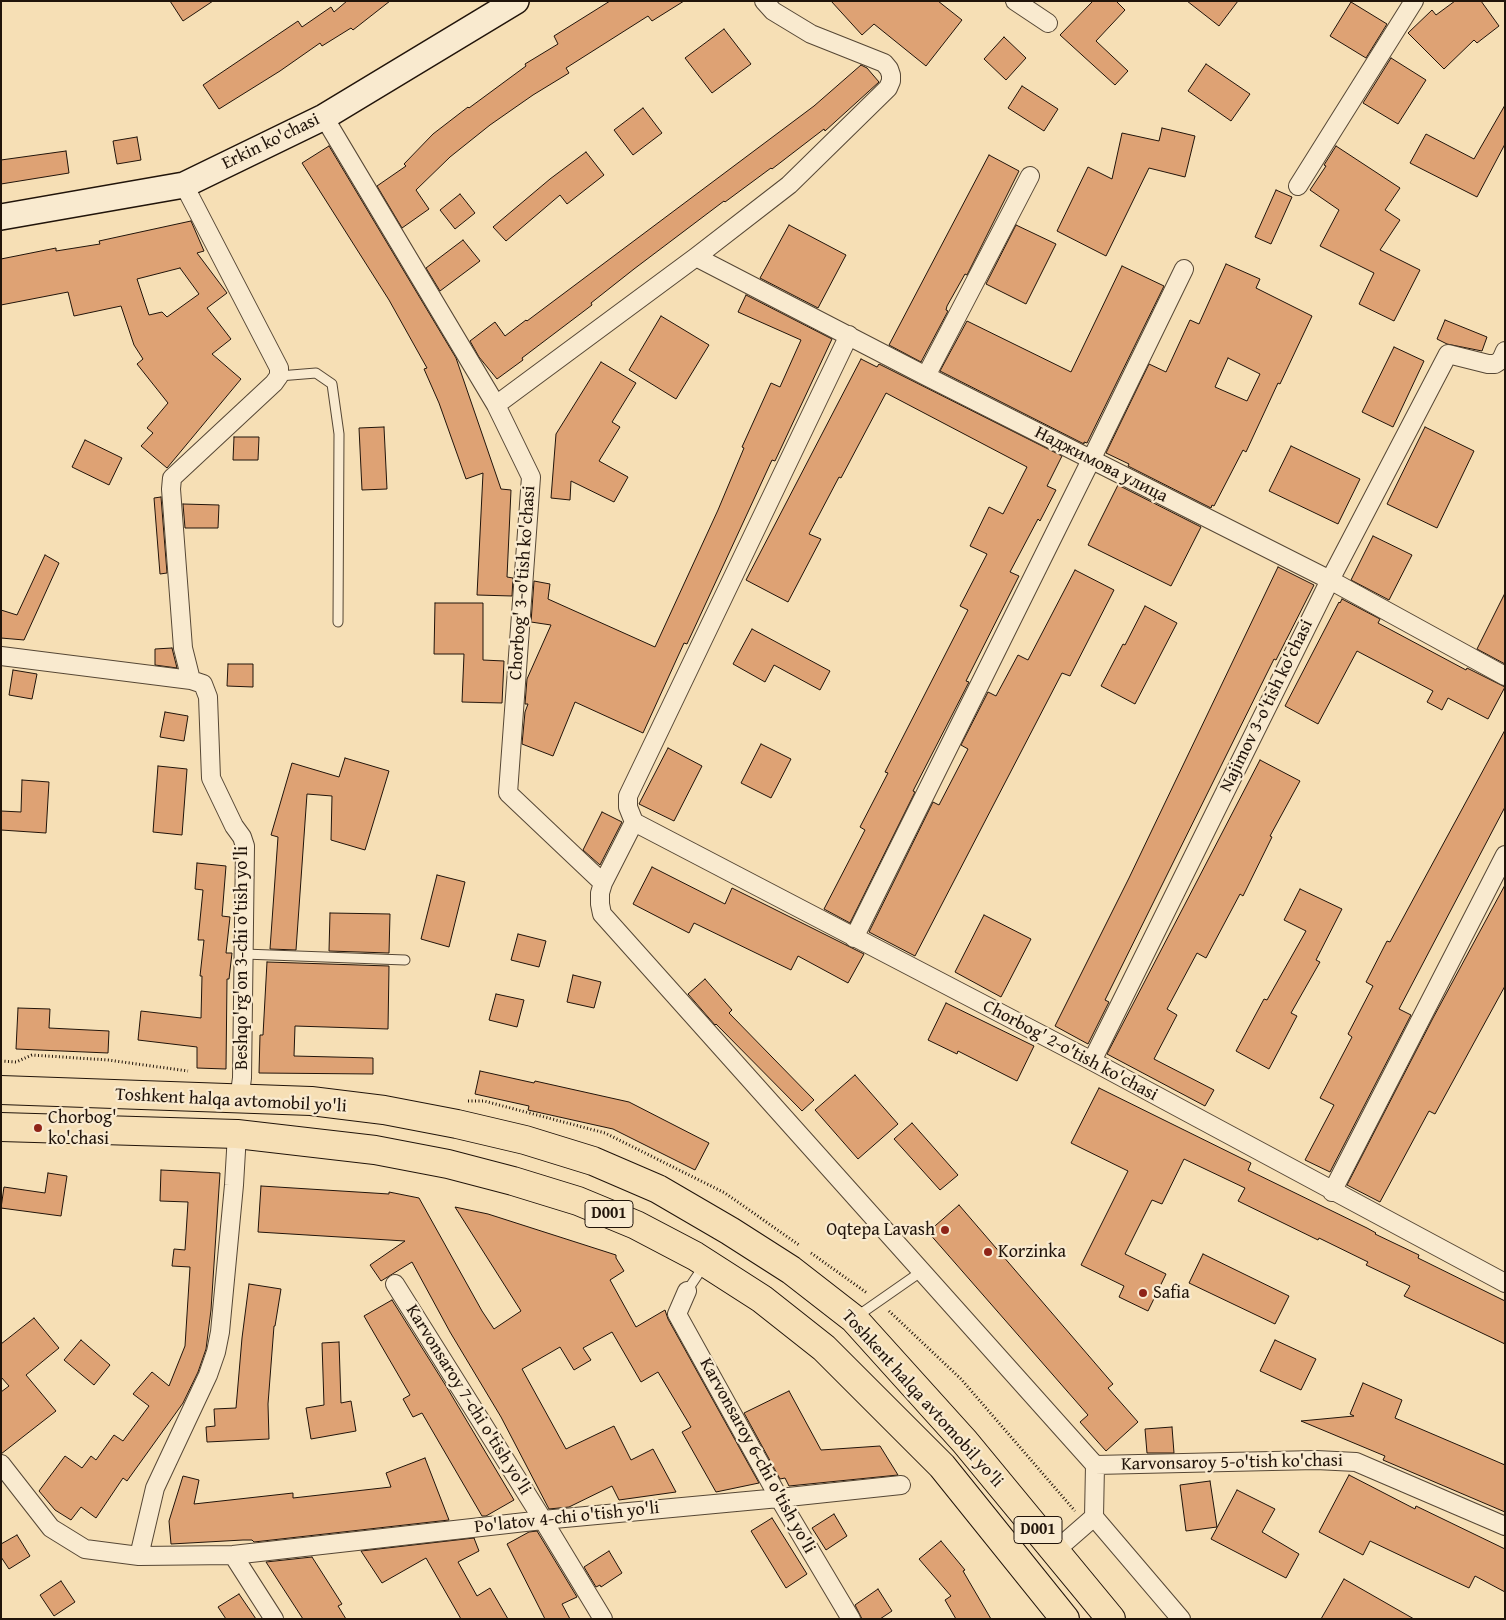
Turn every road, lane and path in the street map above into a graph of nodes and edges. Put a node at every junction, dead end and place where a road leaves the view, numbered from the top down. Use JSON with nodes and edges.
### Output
{"nodes":[{"id":1,"x":516,"y":1,"type":"edge"},
{"id":2,"x":764,"y":1,"type":"edge"},
{"id":3,"x":1015,"y":1,"type":"edge"},
{"id":4,"x":1414,"y":1,"type":"edge"},
{"id":5,"x":1048,"y":24,"type":"dead end"},
{"id":6,"x":324,"y":117,"type":"junction"},
{"id":7,"x":1030,"y":176,"type":"dead end"},
{"id":8,"x":184,"y":185,"type":"junction"},
{"id":9,"x":1298,"y":186,"type":"dead end"},
{"id":10,"x":1,"y":216,"type":"edge"},
{"id":11,"x":696,"y":257,"type":"junction"},
{"id":12,"x":1184,"y":269,"type":"dead end"},
{"id":13,"x":849,"y":335,"type":"junction"},
{"id":14,"x":1505,"y":351,"type":"edge"},
{"id":15,"x":279,"y":376,"type":"junction"},
{"id":16,"x":926,"y":376,"type":"junction"},
{"id":17,"x":496,"y":405,"type":"junction"},
{"id":18,"x":1091,"y":460,"type":"junction"},
{"id":19,"x":1330,"y":580,"type":"junction"},
{"id":20,"x":338,"y":622,"type":"dead end"},
{"id":21,"x":1,"y":656,"type":"edge"},
{"id":22,"x":1505,"y":676,"type":"edge"},
{"id":23,"x":191,"y":680,"type":"junction"},
{"id":24,"x":634,"y":822,"type":"junction"},
{"id":25,"x":1505,"y":855,"type":"edge"},
{"id":26,"x":603,"y":883,"type":"junction"},
{"id":27,"x":854,"y":938,"type":"junction"},
{"id":28,"x":244,"y":954,"type":"junction"},
{"id":29,"x":405,"y":960,"type":"dead end"},
{"id":30,"x":1092,"y":1061,"type":"junction"},
{"id":31,"x":1,"y":1090,"type":"edge"},
{"id":32,"x":239,"y":1100,"type":"junction"},
{"id":33,"x":1,"y":1128,"type":"edge"},
{"id":34,"x":236,"y":1134,"type":"junction"},
{"id":35,"x":1332,"y":1192,"type":"junction"},
{"id":36,"x":706,"y":1263,"type":"junction"},
{"id":37,"x":922,"y":1271,"type":"junction"},
{"id":38,"x":1505,"y":1283,"type":"edge"},
{"id":39,"x":395,"y":1284,"type":"dead end"},
{"id":40,"x":687,"y":1291,"type":"joint"},
{"id":41,"x":854,"y":1319,"type":"junction"},
{"id":42,"x":1,"y":1464,"type":"edge"},
{"id":43,"x":1095,"y":1465,"type":"junction"},
{"id":44,"x":901,"y":1485,"type":"dead end"},
{"id":45,"x":779,"y":1498,"type":"junction"},
{"id":46,"x":1094,"y":1517,"type":"junction"},
{"id":47,"x":543,"y":1520,"type":"junction"},
{"id":48,"x":1505,"y":1526,"type":"edge"},
{"id":49,"x":1055,"y":1551,"type":"junction"},
{"id":50,"x":233,"y":1555,"type":"junction"},
{"id":51,"x":139,"y":1556,"type":"junction"},
{"id":52,"x":274,"y":1619,"type":"edge"},
{"id":53,"x":603,"y":1619,"type":"edge"},
{"id":54,"x":851,"y":1619,"type":"edge"},
{"id":55,"x":1066,"y":1619,"type":"edge"},
{"id":56,"x":1111,"y":1619,"type":"edge"},
{"id":57,"x":1181,"y":1619,"type":"edge"}],
"edges":[{"from":1,"to":6,"type":"main road","name":"Erkin ko'chasi"},
{"from":2,"to":11,"type":"street"},
{"from":3,"to":5,"type":"street"},
{"from":4,"to":9,"type":"street"},
{"from":6,"to":8,"type":"main road","name":"Erkin ko'chasi"},
{"from":6,"to":17,"type":"street","name":"Chorbog' 3-o'tish ko'chasi"},
{"from":7,"to":16,"type":"street"},
{"from":8,"to":10,"type":"main road","name":"Erkin ko'chasi"},
{"from":8,"to":15,"type":"street"},
{"from":11,"to":13,"type":"street","name":"Наджимова улица"},
{"from":11,"to":17,"type":"street"},
{"from":12,"to":18,"type":"street"},
{"from":13,"to":16,"type":"street","name":"Наджимова улица"},
{"from":13,"to":24,"type":"street"},
{"from":14,"to":19,"type":"street","name":"Najimov 3-o'tish ko'chasi"},
{"from":15,"to":20,"type":"lane"},
{"from":15,"to":23,"type":"street"},
{"from":16,"to":18,"type":"street","name":"Наджимова улица"},
{"from":17,"to":26,"type":"street","name":"Chorbog' 3-o'tish ko'chasi"},
{"from":18,"to":19,"type":"street","name":"Наджимова улица"},
{"from":18,"to":27,"type":"street"},
{"from":19,"to":22,"type":"street","name":"Наджимова улица"},
{"from":19,"to":30,"type":"street","name":"Najimov 3-o'tish ko'chasi"},
{"from":21,"to":23,"type":"street"},
{"from":23,"to":28,"type":"street","name":"Beshqo'rg'on 3-chi o'tish yo'li"},
{"from":24,"to":26,"type":"street"},
{"from":24,"to":27,"type":"street","name":"Chorbog' 2-o'tish ko'chasi"},
{"from":25,"to":35,"type":"street"},
{"from":26,"to":37,"type":"street"},
{"from":27,"to":30,"type":"street","name":"Chorbog' 2-o'tish ko'chasi"},
{"from":28,"to":29,"type":"lane"},
{"from":28,"to":32,"type":"street","name":"Beshqo'rg'on 3-chi o'tish yo'li"},
{"from":30,"to":35,"type":"street","name":"Chorbog' 2-o'tish ko'chasi"},
{"from":31,"to":32,"type":"highway","name":"Toshkent halqa avtomobil yo'li","number":"D001"},
{"from":32,"to":41,"type":"highway","name":"Toshkent halqa avtomobil yo'li","number":"D001"},
{"from":33,"to":34,"type":"highway","name":"Toshkent halqa avtomobil yo'li","number":"D001"},
{"from":34,"to":36,"type":"highway","name":"Toshkent halqa avtomobil yo'li","number":"D001"},
{"from":34,"to":51,"type":"street"},
{"from":35,"to":38,"type":"street","name":"Chorbog' 2-o'tish ko'chasi"},
{"from":36,"to":40,"type":"lane"},
{"from":36,"to":55,"type":"highway","name":"Toshkent halqa avtomobil yo'li","number":"D001"},
{"from":37,"to":41,"type":"lane"},
{"from":37,"to":43,"type":"street"},
{"from":39,"to":47,"type":"street","name":"Karvonsaroy 7-chi o'tish yo'li"},
{"from":40,"to":45,"type":"street","name":"Karvonsaroy 6-chi o'tish yo'li"},
{"from":41,"to":49,"type":"highway","name":"Toshkent halqa avtomobil yo'li","number":"D001"},
{"from":42,"to":51,"type":"street","name":"Po'latov 4-chi o'tish yo'li"},
{"from":43,"to":46,"type":"street"},
{"from":43,"to":48,"type":"street","name":"Karvonsaroy 5-o'tish ko'chasi"},
{"from":44,"to":45,"type":"street","name":"Po'latov 4-chi o'tish yo'li"},
{"from":45,"to":47,"type":"street","name":"Po'latov 4-chi o'tish yo'li"},
{"from":45,"to":54,"type":"street","name":"Karvonsaroy 6-chi o'tish yo'li"},
{"from":46,"to":49,"type":"street"},
{"from":46,"to":57,"type":"street"},
{"from":47,"to":50,"type":"street","name":"Po'latov 4-chi o'tish yo'li"},
{"from":47,"to":53,"type":"street","name":"Karvonsaroy 7-chi o'tish yo'li"},
{"from":49,"to":56,"type":"highway","name":"Toshkent halqa avtomobil yo'li","number":"D001"},
{"from":50,"to":51,"type":"street","name":"Po'latov 4-chi o'tish yo'li"},
{"from":50,"to":52,"type":"street"}]}
